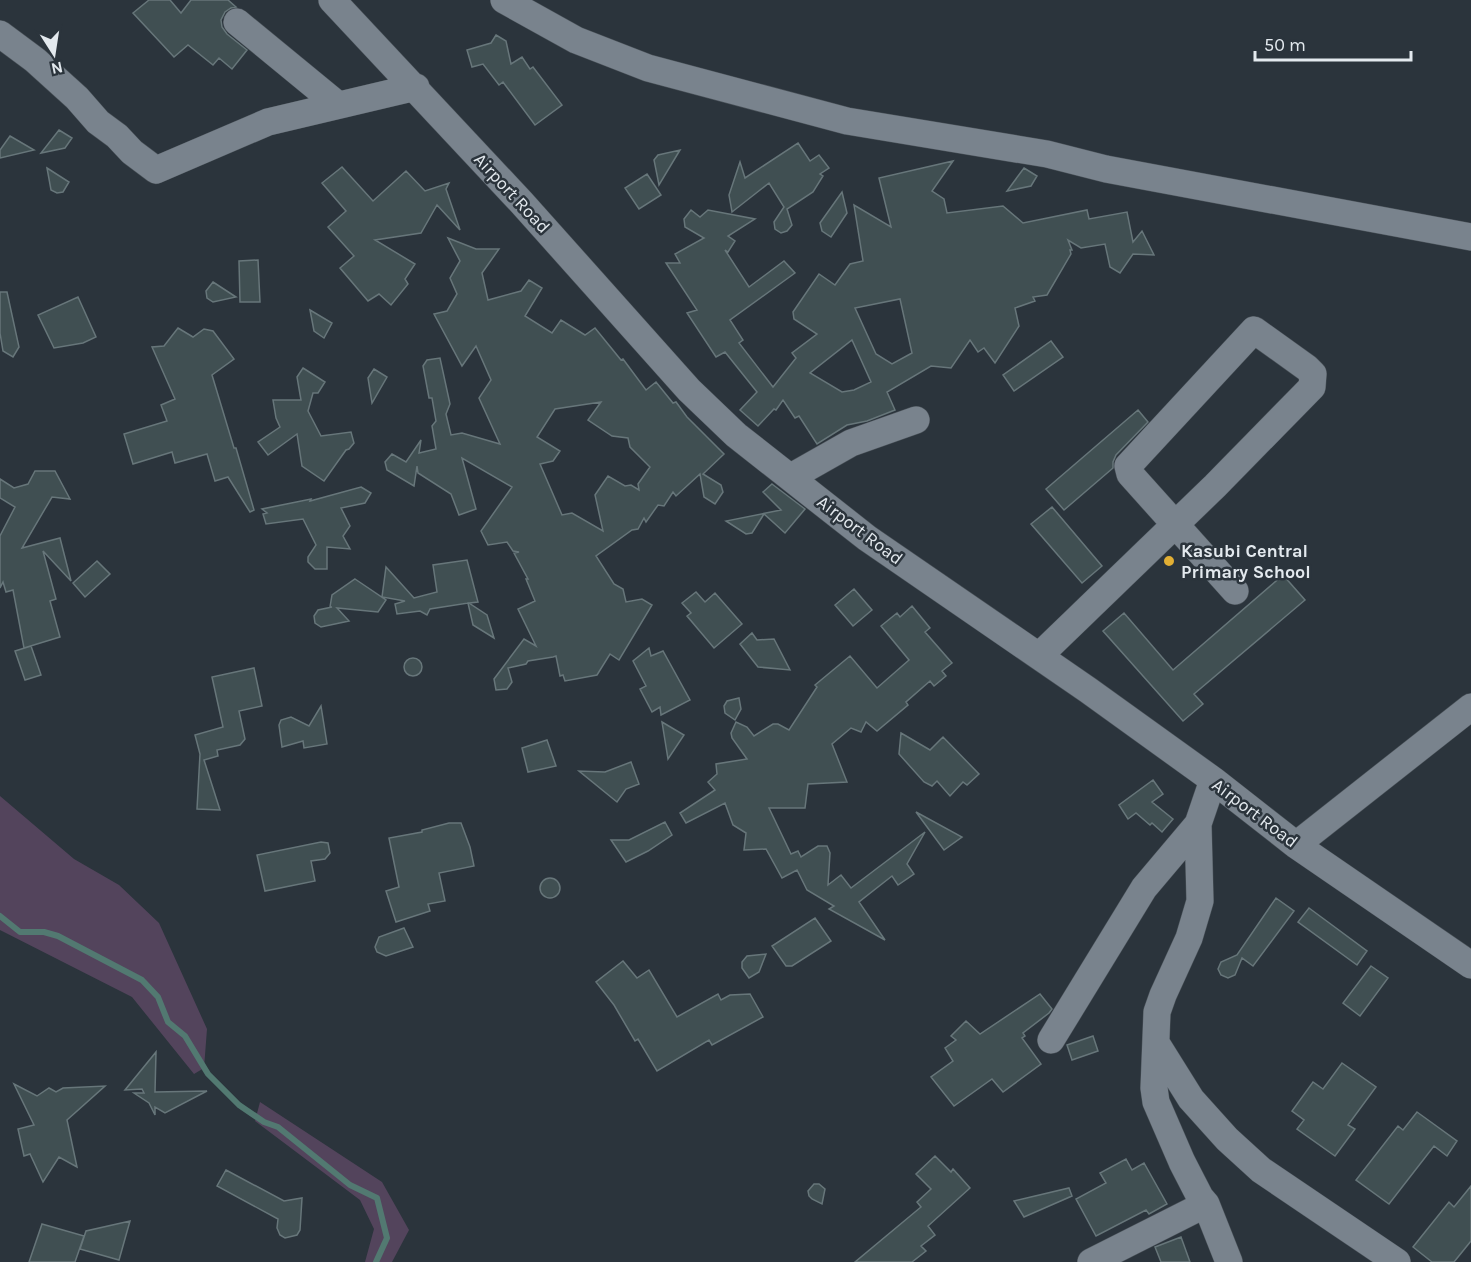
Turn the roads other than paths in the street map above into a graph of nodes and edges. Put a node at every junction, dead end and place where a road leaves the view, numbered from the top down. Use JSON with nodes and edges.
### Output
{"nodes":[{"id":1,"x":332,"y":0,"type":"edge"},
{"id":2,"x":504,"y":0,"type":"edge"},
{"id":3,"x":237,"y":22,"type":"dead end"},
{"id":4,"x":0,"y":34,"type":"edge"},
{"id":5,"x":416,"y":87,"type":"junction"},
{"id":6,"x":338,"y":105,"type":"junction"},
{"id":7,"x":1471,"y":237,"type":"edge"},
{"id":8,"x":916,"y":420,"type":"dead end"},
{"id":9,"x":791,"y":477,"type":"junction"},
{"id":10,"x":1175,"y":523,"type":"junction"},
{"id":11,"x":1235,"y":591,"type":"dead end"},
{"id":12,"x":1039,"y":656,"type":"junction"},
{"id":13,"x":1471,"y":707,"type":"edge"},
{"id":14,"x":1213,"y":780,"type":"junction"},
{"id":15,"x":1198,"y":824,"type":"junction"},
{"id":16,"x":1296,"y":845,"type":"junction"},
{"id":17,"x":1471,"y":965,"type":"edge"},
{"id":18,"x":1051,"y":1040,"type":"dead end"},
{"id":19,"x":1156,"y":1043,"type":"junction"},
{"id":20,"x":1206,"y":1204,"type":"junction"},
{"id":21,"x":1091,"y":1262,"type":"edge"},
{"id":22,"x":1229,"y":1262,"type":"edge"},
{"id":23,"x":1397,"y":1262,"type":"edge"}],
"edges":[{"from":1,"to":5,"type":"street","name":"Airport Road"},
{"from":2,"to":7,"type":"street"},
{"from":3,"to":6,"type":"street"},
{"from":4,"to":6,"type":"street"},
{"from":5,"to":6,"type":"street"},
{"from":5,"to":9,"type":"street","name":"Airport Road"},
{"from":8,"to":9,"type":"street"},
{"from":9,"to":12,"type":"street","name":"Airport Road"},
{"from":10,"to":10,"type":"street"},
{"from":10,"to":11,"type":"street"},
{"from":10,"to":12,"type":"street"},
{"from":12,"to":14,"type":"street","name":"Airport Road"},
{"from":13,"to":16,"type":"street"},
{"from":14,"to":15,"type":"street"},
{"from":14,"to":16,"type":"street","name":"Airport Road"},
{"from":15,"to":18,"type":"street"},
{"from":15,"to":19,"type":"street"},
{"from":16,"to":17,"type":"street","name":"Airport Road"},
{"from":19,"to":20,"type":"street"},
{"from":19,"to":23,"type":"street"},
{"from":20,"to":21,"type":"street"},
{"from":20,"to":22,"type":"street"}]}
